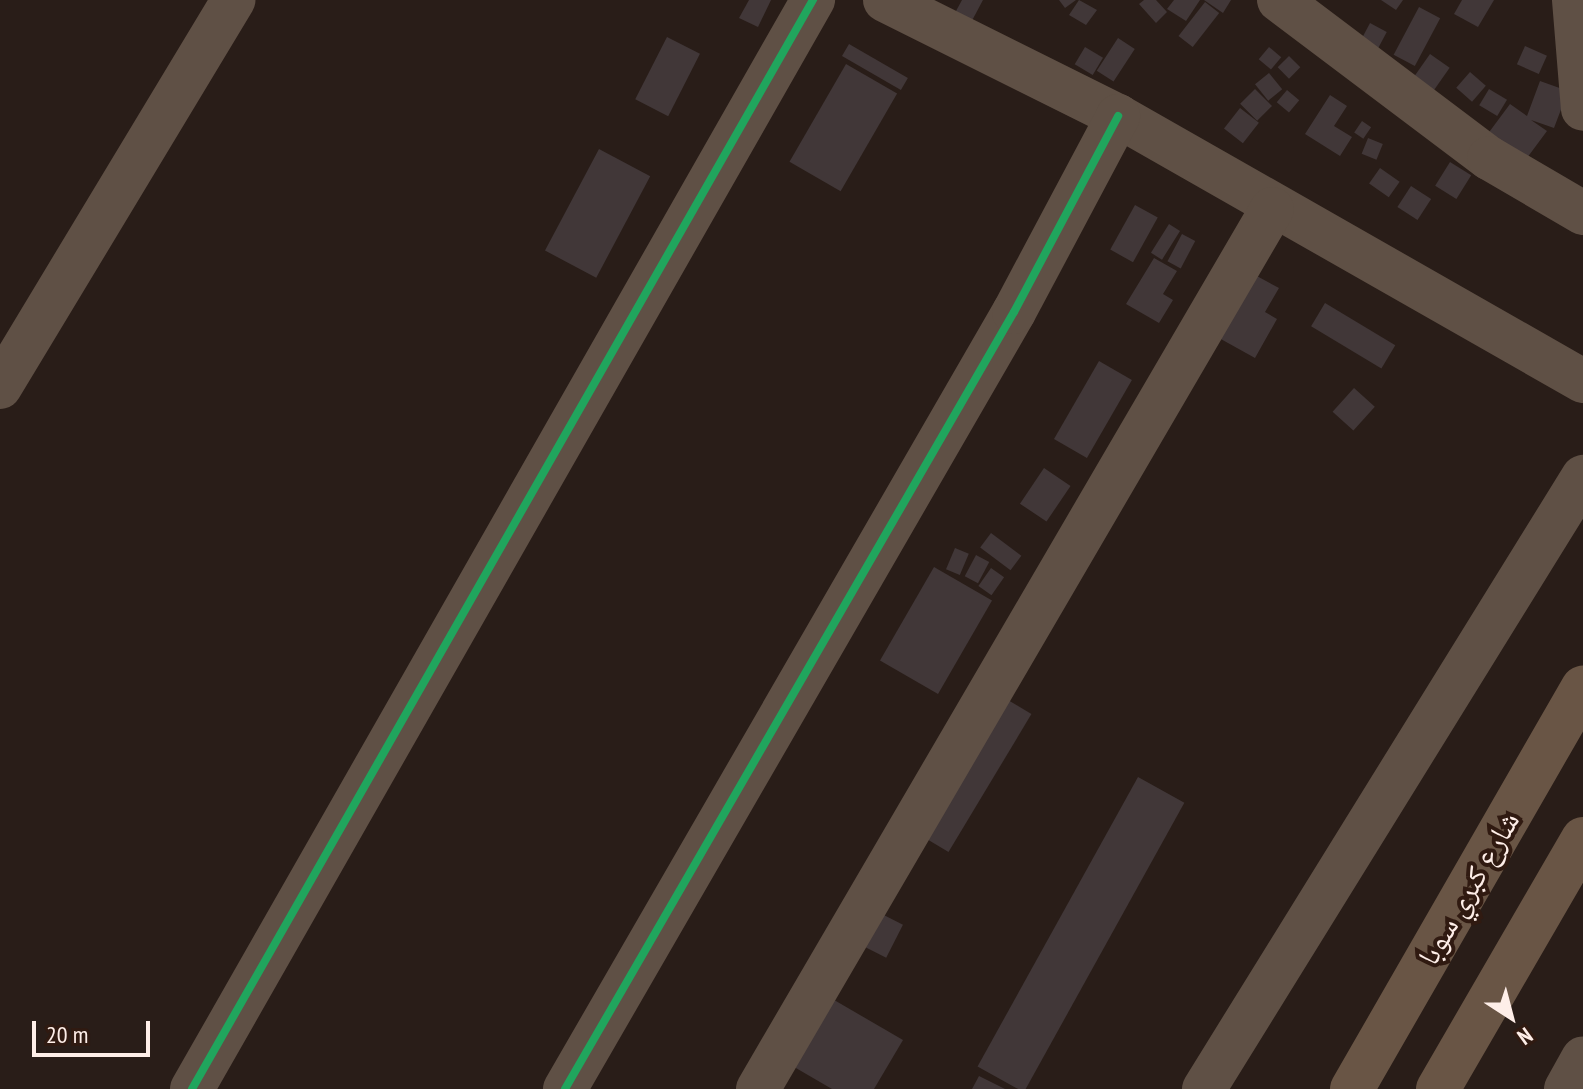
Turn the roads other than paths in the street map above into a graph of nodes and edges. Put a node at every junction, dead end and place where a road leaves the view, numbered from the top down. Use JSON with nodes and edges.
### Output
{"nodes":[{"id":1,"x":233,"y":0,"type":"edge"},
{"id":2,"x":813,"y":0,"type":"edge"},
{"id":3,"x":885,"y":0,"type":"edge"},
{"id":4,"x":1279,"y":0,"type":"edge"},
{"id":5,"x":1574,"y":0,"type":"edge"},
{"id":6,"x":1583,"y":109,"type":"edge"},
{"id":7,"x":1118,"y":116,"type":"junction"},
{"id":8,"x":1272,"y":209,"type":"junction"},
{"id":9,"x":1583,"y":213,"type":"edge"},
{"id":10,"x":1583,"y":381,"type":"edge"},
{"id":11,"x":0,"y":387,"type":"edge"},
{"id":12,"x":1583,"y":477,"type":"edge"},
{"id":13,"x":1583,"y":688,"type":"edge"},
{"id":14,"x":1583,"y":839,"type":"edge"},
{"id":15,"x":1583,"y":1058,"type":"edge"},
{"id":16,"x":192,"y":1089,"type":"edge"},
{"id":17,"x":565,"y":1089,"type":"edge"},
{"id":18,"x":758,"y":1089,"type":"edge"},
{"id":19,"x":1204,"y":1089,"type":"edge"},
{"id":20,"x":1352,"y":1089,"type":"edge"},
{"id":21,"x":1438,"y":1089,"type":"edge"},
{"id":22,"x":1566,"y":1089,"type":"edge"}],
"edges":[{"from":1,"to":11,"type":"street"},
{"from":2,"to":16,"type":"street"},
{"from":3,"to":7,"type":"street"},
{"from":4,"to":9,"type":"street"},
{"from":5,"to":6,"type":"street"},
{"from":7,"to":8,"type":"street"},
{"from":7,"to":17,"type":"street"},
{"from":8,"to":10,"type":"street"},
{"from":8,"to":18,"type":"street"},
{"from":12,"to":19,"type":"street"},
{"from":13,"to":20,"type":"highway","name":"شارع كبري سوبا"},
{"from":14,"to":21,"type":"highway"},
{"from":15,"to":22,"type":"street"}]}
